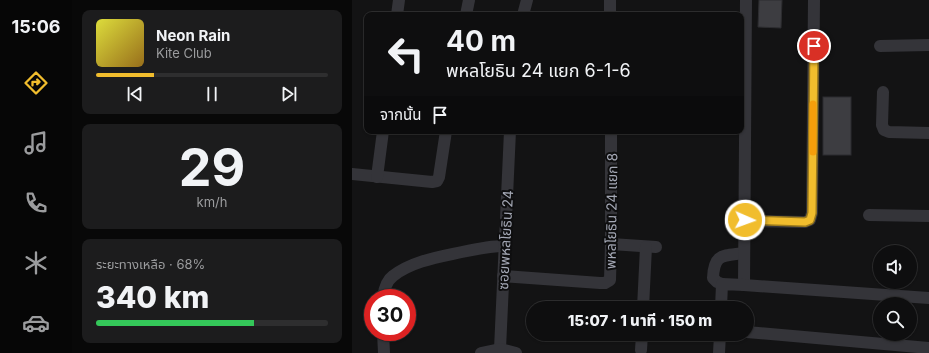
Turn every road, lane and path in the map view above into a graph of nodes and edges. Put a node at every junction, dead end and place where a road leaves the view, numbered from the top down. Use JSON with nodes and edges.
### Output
{"nodes":[{"id":1,"x":399,"y":0,"type":"edge"},
{"id":2,"x":469,"y":0,"type":"edge"},
{"id":3,"x":527,"y":0,"type":"edge"},
{"id":4,"x":610,"y":0,"type":"edge"},
{"id":5,"x":746,"y":0,"type":"edge"},
{"id":6,"x":814,"y":0,"type":"edge"},
{"id":7,"x":397,"y":12,"type":"edge"},
{"id":8,"x":467,"y":12,"type":"edge"},
{"id":9,"x":524,"y":12,"type":"edge"},
{"id":10,"x":610,"y":12,"type":"edge"},
{"id":11,"x":929,"y":45,"type":"edge"},
{"id":12,"x":880,"y":46,"type":"dead end"},
{"id":13,"x":883,"y":92,"type":"dead end"},
{"id":14,"x":929,"y":133,"type":"edge"},
{"id":15,"x":383,"y":134,"type":"edge"},
{"id":16,"x":446,"y":134,"type":"edge"},
{"id":17,"x":510,"y":134,"type":"edge"},
{"id":18,"x":611,"y":134,"type":"edge"},
{"id":19,"x":352,"y":174,"type":"edge"},
{"id":20,"x":377,"y":177,"type":"junction"},
{"id":21,"x":869,"y":215,"type":"dead end"},
{"id":22,"x":929,"y":216,"type":"edge"},
{"id":23,"x":745,"y":220,"type":"junction"},
{"id":24,"x":611,"y":244,"type":"junction"},
{"id":25,"x":504,"y":246,"type":"junction"},
{"id":26,"x":744,"y":253,"type":"junction"},
{"id":27,"x":503,"y":276,"type":"junction"},
{"id":28,"x":724,"y":284,"type":"junction"},
{"id":29,"x":744,"y":285,"type":"junction"},
{"id":30,"x":385,"y":289,"type":"edge"},
{"id":31,"x":929,"y":297,"type":"edge"},
{"id":32,"x":644,"y":301,"type":"edge"},
{"id":33,"x":722,"y":301,"type":"edge"},
{"id":34,"x":754,"y":333,"type":"edge"},
{"id":35,"x":383,"y":341,"type":"edge"},
{"id":36,"x":642,"y":341,"type":"edge"},
{"id":37,"x":720,"y":341,"type":"edge"},
{"id":38,"x":929,"y":348,"type":"edge"},
{"id":39,"x":500,"y":349,"type":"junction"},
{"id":40,"x":641,"y":350,"type":"dead end"},
{"id":41,"x":384,"y":353,"type":"edge"},
{"id":42,"x":481,"y":353,"type":"edge"},
{"id":43,"x":516,"y":353,"type":"edge"},
{"id":44,"x":719,"y":353,"type":"edge"}],
"edges":[{"from":1,"to":7,"type":"street"},
{"from":2,"to":8,"type":"street"},
{"from":3,"to":9,"type":"street"},
{"from":4,"to":10,"type":"street"},
{"from":5,"to":23,"type":"street"},
{"from":6,"to":23,"type":"street"},
{"from":11,"to":12,"type":"street"},
{"from":13,"to":14,"type":"street"},
{"from":15,"to":20,"type":"street"},
{"from":16,"to":20,"type":"street"},
{"from":17,"to":25,"type":"street","name":"ซอยพหลโยธิน 24"},
{"from":18,"to":24,"type":"street","name":"พหลโยธิน 24 แยก 8"},
{"from":19,"to":20,"type":"street"},
{"from":21,"to":22,"type":"street"},
{"from":23,"to":26,"type":"street"},
{"from":24,"to":27,"type":"street","name":"พหลโยธิน 24 แยก 8"},
{"from":24,"to":32,"type":"street"},
{"from":25,"to":27,"type":"street","name":"ซอยพหลโยธิน 24"},
{"from":25,"to":30,"type":"street"},
{"from":26,"to":28,"type":"street"},
{"from":26,"to":29,"type":"street"},
{"from":27,"to":39,"type":"street","name":"ซอยพหลโยธิน 24"},
{"from":28,"to":29,"type":"street"},
{"from":28,"to":33,"type":"street"},
{"from":29,"to":31,"type":"street"},
{"from":34,"to":38,"type":"street"},
{"from":35,"to":41,"type":"street"},
{"from":36,"to":40,"type":"street"},
{"from":37,"to":44,"type":"street"},
{"from":39,"to":42,"type":"street"},
{"from":39,"to":43,"type":"street"}]}
